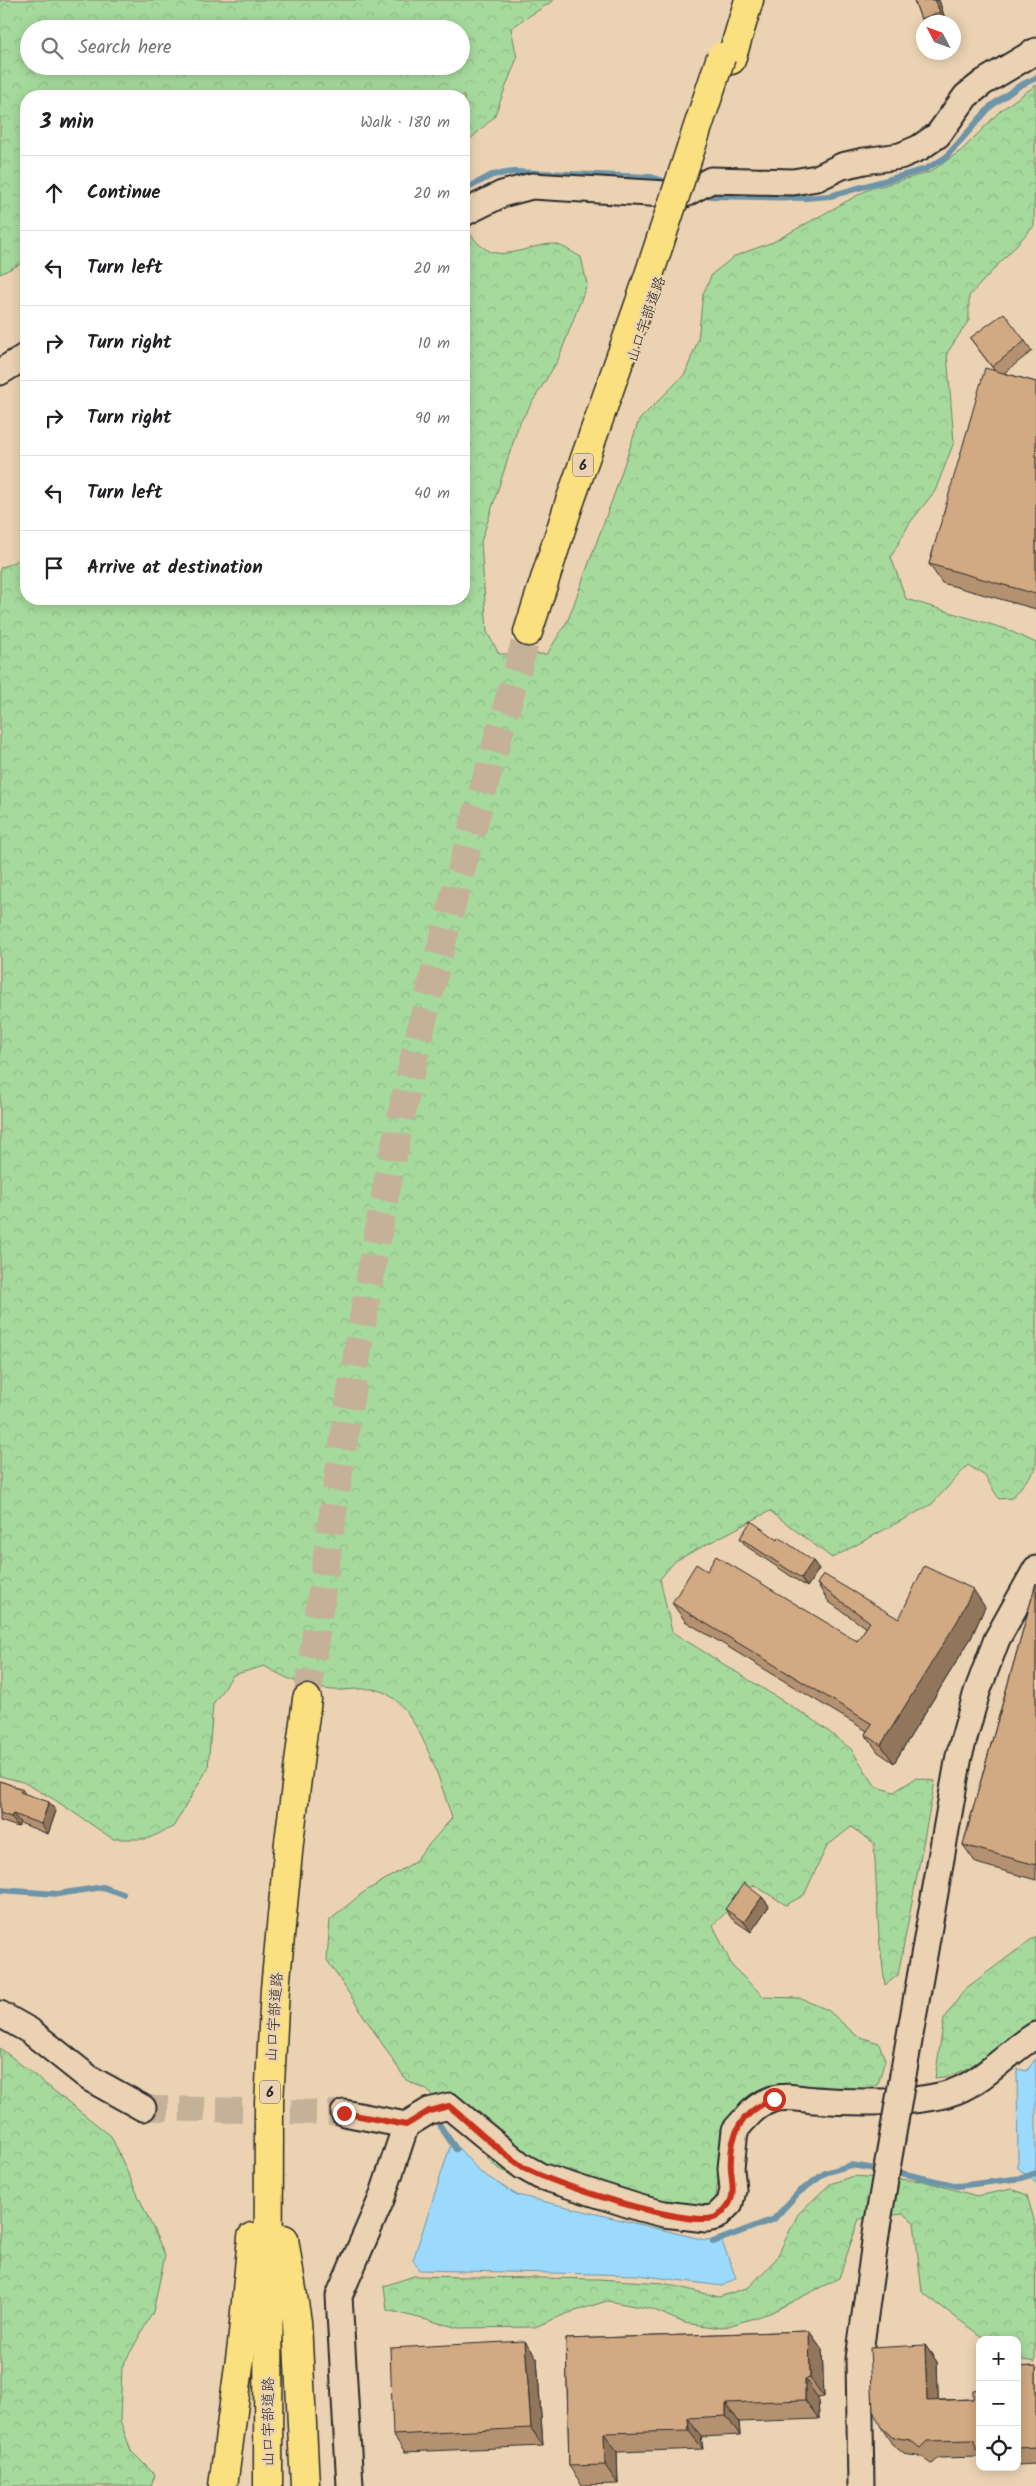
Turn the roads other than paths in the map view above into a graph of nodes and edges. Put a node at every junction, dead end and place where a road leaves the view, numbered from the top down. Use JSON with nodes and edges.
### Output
{"nodes":[{"id":1,"x":736,"y":0,"type":"edge"},
{"id":2,"x":749,"y":0,"type":"edge"},
{"id":3,"x":1036,"y":51,"type":"edge"},
{"id":4,"x":726,"y":59,"type":"junction"},
{"id":5,"x":470,"y":210,"type":"edge"},
{"id":6,"x":20,"y":360,"type":"edge"},
{"id":7,"x":0,"y":372,"type":"edge"},
{"id":8,"x":533,"y":634,"type":"tunnel mouth"},
{"id":9,"x":1036,"y":1569,"type":"edge"},
{"id":10,"x":0,"y":2014,"type":"edge"},
{"id":11,"x":1036,"y":2035,"type":"edge"},
{"id":12,"x":269,"y":2103,"type":"junction"},
{"id":13,"x":143,"y":2108,"type":"tunnel mouth"},
{"id":14,"x":344,"y":2113,"type":"tunnel mouth"},
{"id":15,"x":406,"y":2125,"type":"junction"},
{"id":16,"x":284,"y":2239,"type":"junction"},
{"id":17,"x":223,"y":2486,"type":"edge"},
{"id":18,"x":268,"y":2486,"type":"edge"},
{"id":19,"x":280,"y":2486,"type":"edge"},
{"id":20,"x":305,"y":2486,"type":"edge"},
{"id":21,"x":350,"y":2486,"type":"edge"},
{"id":22,"x":861,"y":2486,"type":"edge"}],
"edges":[{"from":1,"to":4,"type":"highway","name":"山口宇部道路","number":"6"},
{"from":2,"to":4,"type":"highway","name":"山口宇部道路","number":"6"},
{"from":3,"to":5,"type":"street"},
{"from":4,"to":8,"type":"highway","name":"山口宇部道路","number":"6"},
{"from":6,"to":7,"type":"street"},
{"from":9,"to":22,"type":"street","bridge":true},
{"from":10,"to":13,"type":"street"},
{"from":11,"to":15,"type":"street"},
{"from":12,"to":16,"type":"highway","name":"山口宇部道路","number":"6"},
{"from":12,"to":17,"type":"highway"},
{"from":12,"to":18,"type":"highway","name":"山口宇部道路","number":"6"},
{"from":14,"to":15,"type":"street"},
{"from":15,"to":21,"type":"street"},
{"from":16,"to":19,"type":"highway","name":"山口宇部道路","number":"6"},
{"from":16,"to":20,"type":"highway"}]}
